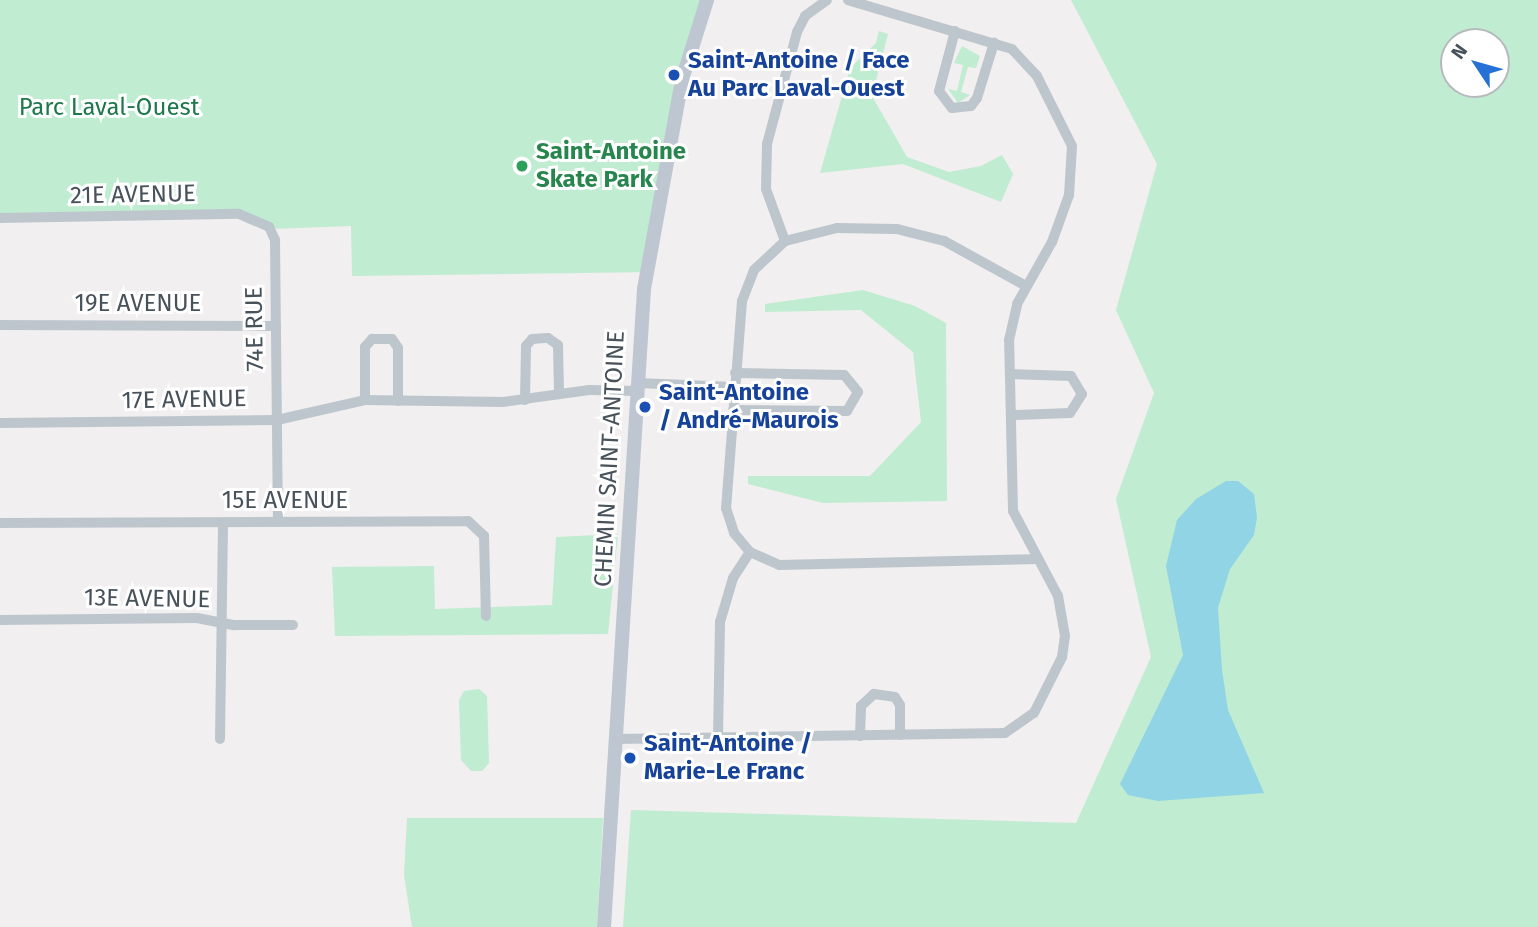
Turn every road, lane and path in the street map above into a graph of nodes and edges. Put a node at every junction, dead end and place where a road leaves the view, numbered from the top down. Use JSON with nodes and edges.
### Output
{"nodes":[{"id":1,"x":707,"y":0,"type":"edge"},
{"id":2,"x":827,"y":0,"type":"edge"},
{"id":3,"x":848,"y":0,"type":"edge"},
{"id":4,"x":955,"y":31,"type":"junction"},
{"id":5,"x":994,"y":43,"type":"junction"},
{"id":6,"x":0,"y":218,"type":"edge"},
{"id":7,"x":265,"y":224,"type":"joint"},
{"id":8,"x":785,"y":241,"type":"junction"},
{"id":9,"x":1026,"y":286,"type":"junction"},
{"id":10,"x":0,"y":325,"type":"edge"},
{"id":11,"x":276,"y":326,"type":"junction"},
{"id":12,"x":736,"y":373,"type":"junction"},
{"id":13,"x":1010,"y":374,"type":"junction"},
{"id":14,"x":638,"y":387,"type":"junction"},
{"id":15,"x":734,"y":387,"type":"junction"},
{"id":16,"x":559,"y":394,"type":"junction"},
{"id":17,"x":365,"y":400,"type":"junction"},
{"id":18,"x":526,"y":400,"type":"junction"},
{"id":19,"x":398,"y":401,"type":"junction"},
{"id":20,"x":733,"y":410,"type":"junction"},
{"id":21,"x":1012,"y":415,"type":"junction"},
{"id":22,"x":277,"y":421,"type":"junction"},
{"id":23,"x":0,"y":423,"type":"edge"},
{"id":24,"x":278,"y":522,"type":"junction"},
{"id":25,"x":0,"y":523,"type":"edge"},
{"id":26,"x":223,"y":523,"type":"junction"},
{"id":27,"x":750,"y":552,"type":"junction"},
{"id":28,"x":1038,"y":559,"type":"junction"},
{"id":29,"x":486,"y":616,"type":"dead end"},
{"id":30,"x":0,"y":620,"type":"edge"},
{"id":31,"x":220,"y":621,"type":"junction"},
{"id":32,"x":293,"y":625,"type":"dead end"},
{"id":33,"x":900,"y":735,"type":"junction"},
{"id":34,"x":860,"y":736,"type":"junction"},
{"id":35,"x":718,"y":738,"type":"junction"},
{"id":36,"x":617,"y":739,"type":"junction"},
{"id":37,"x":220,"y":740,"type":"dead end"},
{"id":38,"x":604,"y":927,"type":"edge"}],
"edges":[{"from":1,"to":14,"type":"street","name":"CHEMIN SAINT-ANTOINE"},
{"from":2,"to":8,"type":"street"},
{"from":3,"to":4,"type":"street"},
{"from":4,"to":5,"type":"street"},
{"from":4,"to":5,"type":"street"},
{"from":5,"to":9,"type":"street"},
{"from":6,"to":7,"type":"street","name":"21E AVENUE"},
{"from":7,"to":11,"type":"street","name":"74E RUE"},
{"from":8,"to":9,"type":"street"},
{"from":8,"to":12,"type":"street"},
{"from":9,"to":13,"type":"street"},
{"from":10,"to":11,"type":"street","name":"19E AVENUE"},
{"from":11,"to":22,"type":"street","name":"74E RUE"},
{"from":12,"to":15,"type":"street"},
{"from":12,"to":20,"type":"street"},
{"from":13,"to":21,"type":"street"},
{"from":13,"to":21,"type":"street"},
{"from":14,"to":15,"type":"street","name":"17E AVENUE"},
{"from":14,"to":16,"type":"street","name":"17E AVENUE"},
{"from":14,"to":36,"type":"street","name":"CHEMIN SAINT-ANTOINE"},
{"from":15,"to":20,"type":"street"},
{"from":16,"to":18,"type":"street","name":"17E AVENUE"},
{"from":16,"to":18,"type":"street"},
{"from":17,"to":19,"type":"street","name":"17E AVENUE"},
{"from":17,"to":19,"type":"street"},
{"from":17,"to":22,"type":"street","name":"17E AVENUE"},
{"from":18,"to":19,"type":"street","name":"17E AVENUE"},
{"from":20,"to":27,"type":"street"},
{"from":21,"to":28,"type":"street"},
{"from":22,"to":23,"type":"street","name":"17E AVENUE"},
{"from":22,"to":24,"type":"street","name":"74E RUE"},
{"from":24,"to":26,"type":"street","name":"15E AVENUE"},
{"from":24,"to":29,"type":"street","name":"15E AVENUE"},
{"from":25,"to":26,"type":"street","name":"15E AVENUE"},
{"from":26,"to":31,"type":"street"},
{"from":27,"to":28,"type":"street"},
{"from":27,"to":35,"type":"street"},
{"from":28,"to":33,"type":"street"},
{"from":30,"to":31,"type":"street","name":"13E AVENUE"},
{"from":31,"to":32,"type":"street","name":"13E AVENUE"},
{"from":31,"to":37,"type":"street"},
{"from":33,"to":34,"type":"street"},
{"from":33,"to":34,"type":"street"},
{"from":34,"to":35,"type":"street"},
{"from":35,"to":36,"type":"street"},
{"from":36,"to":38,"type":"street","name":"CHEMIN SAINT-ANTOINE"}]}
